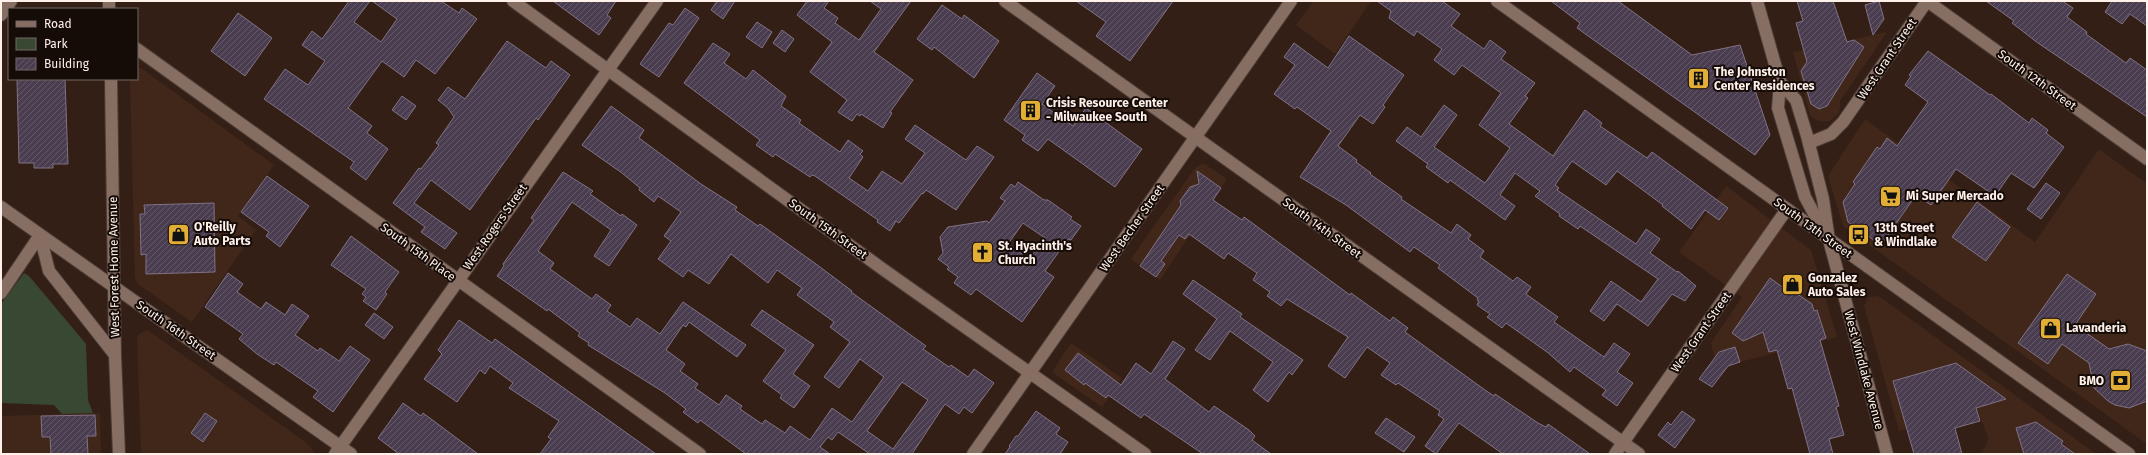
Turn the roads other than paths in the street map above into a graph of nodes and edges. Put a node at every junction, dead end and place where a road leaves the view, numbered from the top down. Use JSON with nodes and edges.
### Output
{"nodes":[{"id":1,"x":11,"y":1,"type":"edge"},
{"id":2,"x":513,"y":1,"type":"edge"},
{"id":3,"x":657,"y":1,"type":"edge"},
{"id":4,"x":1006,"y":1,"type":"edge"},
{"id":5,"x":1291,"y":1,"type":"edge"},
{"id":6,"x":1497,"y":1,"type":"edge"},
{"id":7,"x":1757,"y":1,"type":"edge"},
{"id":8,"x":1927,"y":1,"type":"edge"},
{"id":9,"x":1,"y":15,"type":"edge"},
{"id":10,"x":138,"y":50,"type":"edge"},
{"id":11,"x":608,"y":69,"type":"junction"},
{"id":12,"x":111,"y":80,"type":"edge"},
{"id":13,"x":1780,"y":82,"type":"junction"},
{"id":14,"x":1196,"y":137,"type":"junction"},
{"id":15,"x":1809,"y":143,"type":"junction"},
{"id":16,"x":2147,"y":159,"type":"edge"},
{"id":17,"x":1,"y":207,"type":"edge"},
{"id":18,"x":1787,"y":209,"type":"junction"},
{"id":19,"x":40,"y":235,"type":"junction"},
{"id":20,"x":1829,"y":240,"type":"junction"},
{"id":21,"x":458,"y":281,"type":"junction"},
{"id":22,"x":115,"y":287,"type":"junction"},
{"id":23,"x":1,"y":293,"type":"edge"},
{"id":24,"x":115,"y":355,"type":"junction"},
{"id":25,"x":1031,"y":372,"type":"junction"},
{"id":26,"x":1623,"y":443,"type":"junction"},
{"id":27,"x":338,"y":450,"type":"edge"},
{"id":28,"x":119,"y":454,"type":"edge"},
{"id":29,"x":351,"y":454,"type":"edge"},
{"id":30,"x":700,"y":454,"type":"edge"},
{"id":31,"x":972,"y":454,"type":"edge"},
{"id":32,"x":1145,"y":454,"type":"edge"},
{"id":33,"x":1615,"y":454,"type":"edge"},
{"id":34,"x":1639,"y":454,"type":"edge"},
{"id":35,"x":1887,"y":454,"type":"edge"},
{"id":36,"x":2129,"y":454,"type":"edge"}],
"edges":[{"from":1,"to":9,"type":"street"},
{"from":2,"to":11,"type":"street","name":"South 15th Street"},
{"from":3,"to":11,"type":"street","name":"West Rogers Street"},
{"from":4,"to":14,"type":"street","name":"South 14th Street"},
{"from":5,"to":14,"type":"street","name":"West Becher Street"},
{"from":6,"to":18,"type":"street","name":"South 13th Street"},
{"from":7,"to":13,"type":"street","name":"West Windlake Avenue"},
{"from":8,"to":15,"type":"street","name":"West Grant Street"},
{"from":8,"to":16,"type":"street","name":"South 12th Street"},
{"from":10,"to":21,"type":"street","name":"South 15th Place"},
{"from":11,"to":21,"type":"street","name":"West Rogers Street"},
{"from":11,"to":25,"type":"street","name":"South 15th Street"},
{"from":12,"to":22,"type":"street","name":"West Forest Home Avenue"},
{"from":13,"to":15,"type":"street","name":"West Windlake Avenue"},
{"from":13,"to":20,"type":"street","name":"West Windlake Avenue"},
{"from":14,"to":25,"type":"street","name":"West Becher Street"},
{"from":14,"to":26,"type":"street","name":"South 14th Street"},
{"from":15,"to":20,"type":"street","name":"West Windlake Avenue"},
{"from":17,"to":19,"type":"street","name":"South 16th Street"},
{"from":18,"to":20,"type":"street","name":"South 13th Street"},
{"from":18,"to":26,"type":"street","name":"West Grant Street"},
{"from":19,"to":22,"type":"street","name":"South 16th Street"},
{"from":19,"to":23,"type":"street"},
{"from":19,"to":24,"type":"street"},
{"from":20,"to":35,"type":"street","name":"West Windlake Avenue"},
{"from":20,"to":36,"type":"street","name":"South 13th Street"},
{"from":21,"to":27,"type":"street","name":"West Rogers Street"},
{"from":21,"to":30,"type":"street","name":"South 15th Place"},
{"from":22,"to":24,"type":"street","name":"West Forest Home Avenue"},
{"from":22,"to":27,"type":"street","name":"South 16th Street"},
{"from":24,"to":28,"type":"street","name":"West Forest Home Avenue"},
{"from":25,"to":31,"type":"street","name":"West Becher Street"},
{"from":25,"to":32,"type":"street","name":"South 15th Street"},
{"from":26,"to":33,"type":"street","name":"West Grant Street"},
{"from":26,"to":34,"type":"street","name":"South 14th Street"},
{"from":27,"to":29,"type":"street","name":"South 16th Street"}]}
